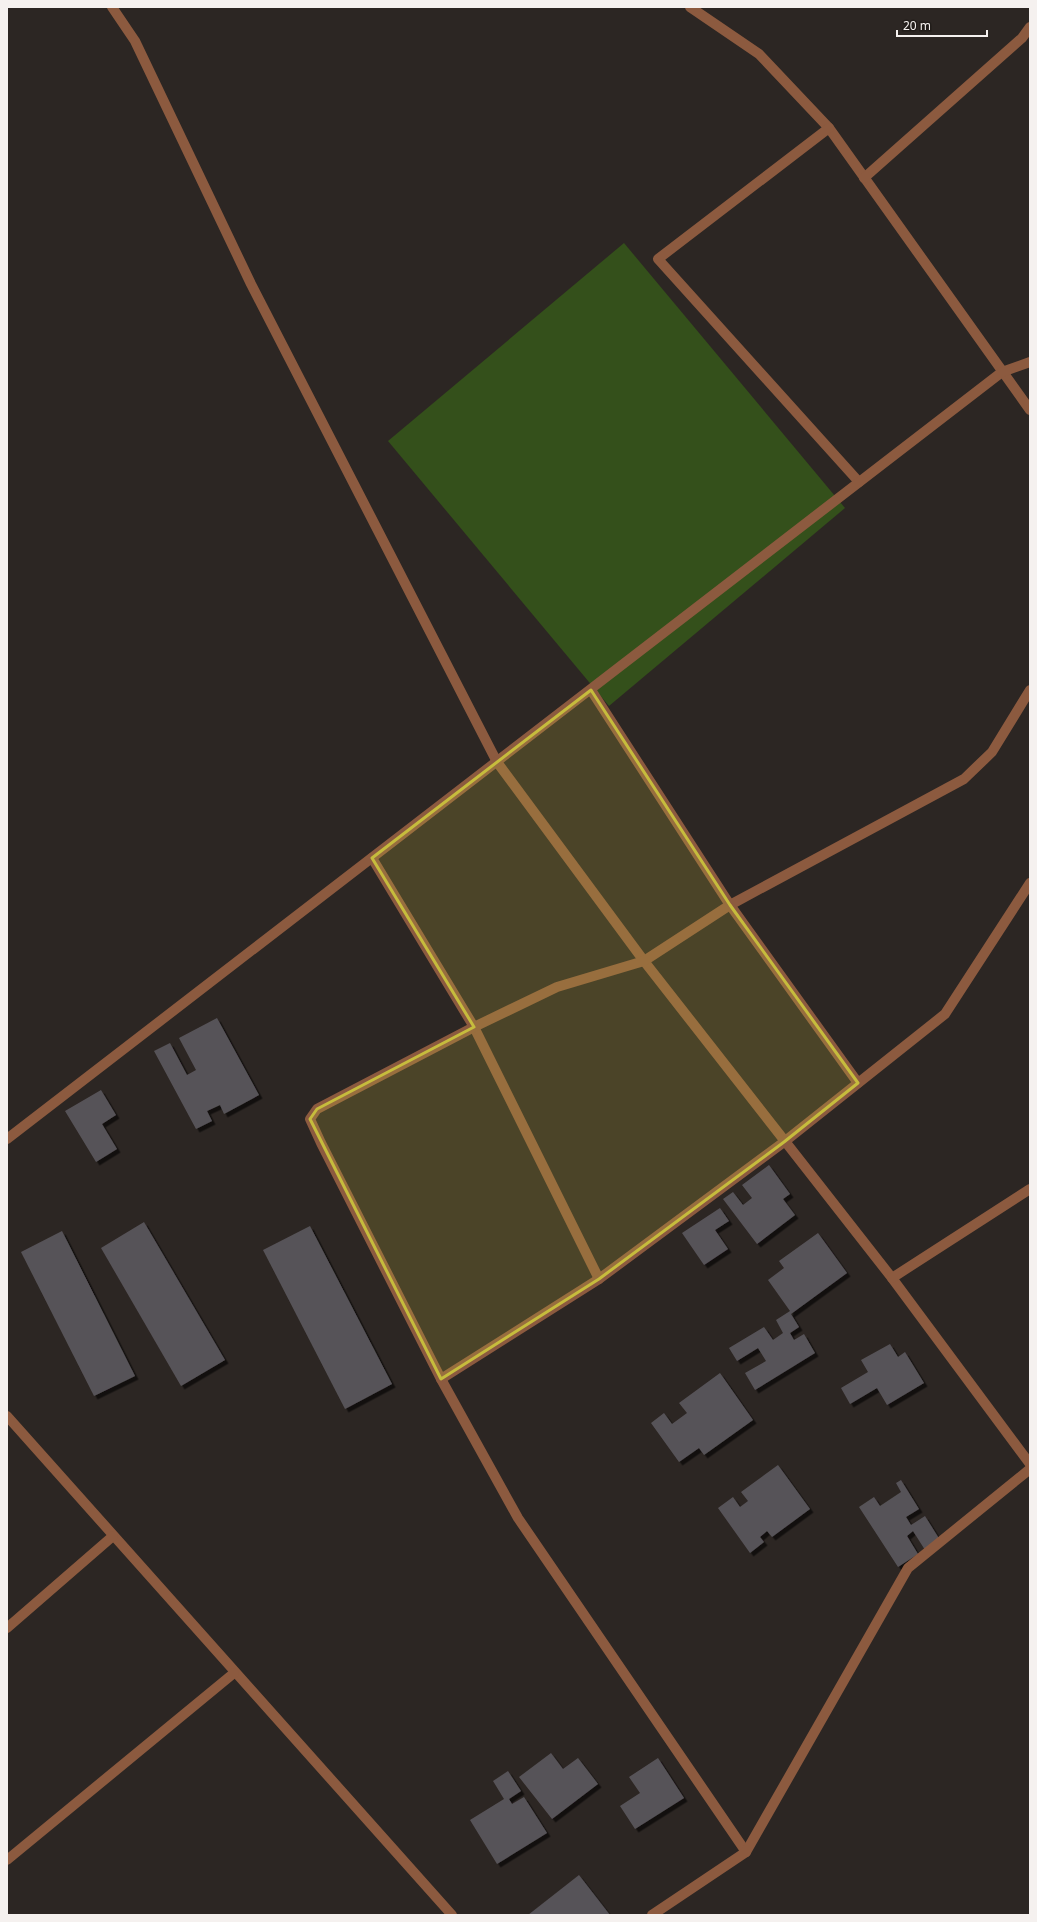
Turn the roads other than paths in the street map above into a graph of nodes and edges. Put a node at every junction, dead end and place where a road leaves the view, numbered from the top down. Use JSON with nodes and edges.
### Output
{"nodes":[{"id":1,"x":112,"y":7,"type":"edge"},
{"id":2,"x":690,"y":7,"type":"edge"},
{"id":3,"x":1030,"y":27,"type":"edge"},
{"id":4,"x":829,"y":128,"type":"junction"},
{"id":5,"x":864,"y":178,"type":"junction"},
{"id":6,"x":1030,"y":362,"type":"edge"},
{"id":7,"x":1002,"y":372,"type":"junction"},
{"id":8,"x":1030,"y":410,"type":"edge"},
{"id":9,"x":859,"y":482,"type":"junction"},
{"id":10,"x":591,"y":690,"type":"junction"},
{"id":11,"x":1030,"y":690,"type":"edge"},
{"id":12,"x":497,"y":762,"type":"junction"},
{"id":13,"x":372,"y":858,"type":"junction"},
{"id":14,"x":1030,"y":883,"type":"edge"},
{"id":15,"x":730,"y":905,"type":"junction"},
{"id":16,"x":644,"y":960,"type":"junction"},
{"id":17,"x":474,"y":1027,"type":"junction"},
{"id":18,"x":858,"y":1083,"type":"junction"},
{"id":19,"x":7,"y":1139,"type":"edge"},
{"id":20,"x":784,"y":1142,"type":"junction"},
{"id":21,"x":1030,"y":1189,"type":"edge"},
{"id":22,"x":892,"y":1278,"type":"junction"},
{"id":23,"x":599,"y":1279,"type":"junction"},
{"id":24,"x":441,"y":1380,"type":"junction"},
{"id":25,"x":7,"y":1416,"type":"edge"},
{"id":26,"x":1030,"y":1464,"type":"edge"},
{"id":27,"x":1030,"y":1469,"type":"edge"},
{"id":28,"x":113,"y":1536,"type":"junction"},
{"id":29,"x":7,"y":1628,"type":"edge"},
{"id":30,"x":234,"y":1673,"type":"junction"},
{"id":31,"x":746,"y":1852,"type":"junction"},
{"id":32,"x":7,"y":1860,"type":"edge"},
{"id":33,"x":452,"y":1915,"type":"edge"},
{"id":34,"x":652,"y":1915,"type":"edge"}],
"edges":[{"from":1,"to":12,"type":"street"},
{"from":2,"to":4,"type":"street"},
{"from":3,"to":5,"type":"street"},
{"from":4,"to":5,"type":"street"},
{"from":4,"to":9,"type":"street"},
{"from":5,"to":7,"type":"street"},
{"from":6,"to":7,"type":"street"},
{"from":7,"to":8,"type":"street"},
{"from":7,"to":9,"type":"street"},
{"from":9,"to":10,"type":"street"},
{"from":10,"to":12,"type":"street"},
{"from":10,"to":15,"type":"street"},
{"from":11,"to":15,"type":"street"},
{"from":12,"to":13,"type":"street"},
{"from":12,"to":16,"type":"street"},
{"from":13,"to":17,"type":"street"},
{"from":13,"to":19,"type":"street"},
{"from":14,"to":18,"type":"street"},
{"from":15,"to":16,"type":"street"},
{"from":15,"to":18,"type":"street"},
{"from":16,"to":17,"type":"street"},
{"from":16,"to":20,"type":"street"},
{"from":17,"to":23,"type":"street"},
{"from":17,"to":24,"type":"street"},
{"from":18,"to":20,"type":"street"},
{"from":20,"to":22,"type":"street"},
{"from":20,"to":23,"type":"street"},
{"from":21,"to":22,"type":"street"},
{"from":22,"to":26,"type":"street"},
{"from":23,"to":24,"type":"street"},
{"from":24,"to":31,"type":"street"},
{"from":25,"to":28,"type":"street"},
{"from":27,"to":31,"type":"street"},
{"from":28,"to":29,"type":"street"},
{"from":28,"to":30,"type":"street"},
{"from":30,"to":32,"type":"street"},
{"from":30,"to":33,"type":"street"},
{"from":31,"to":34,"type":"street"}]}
